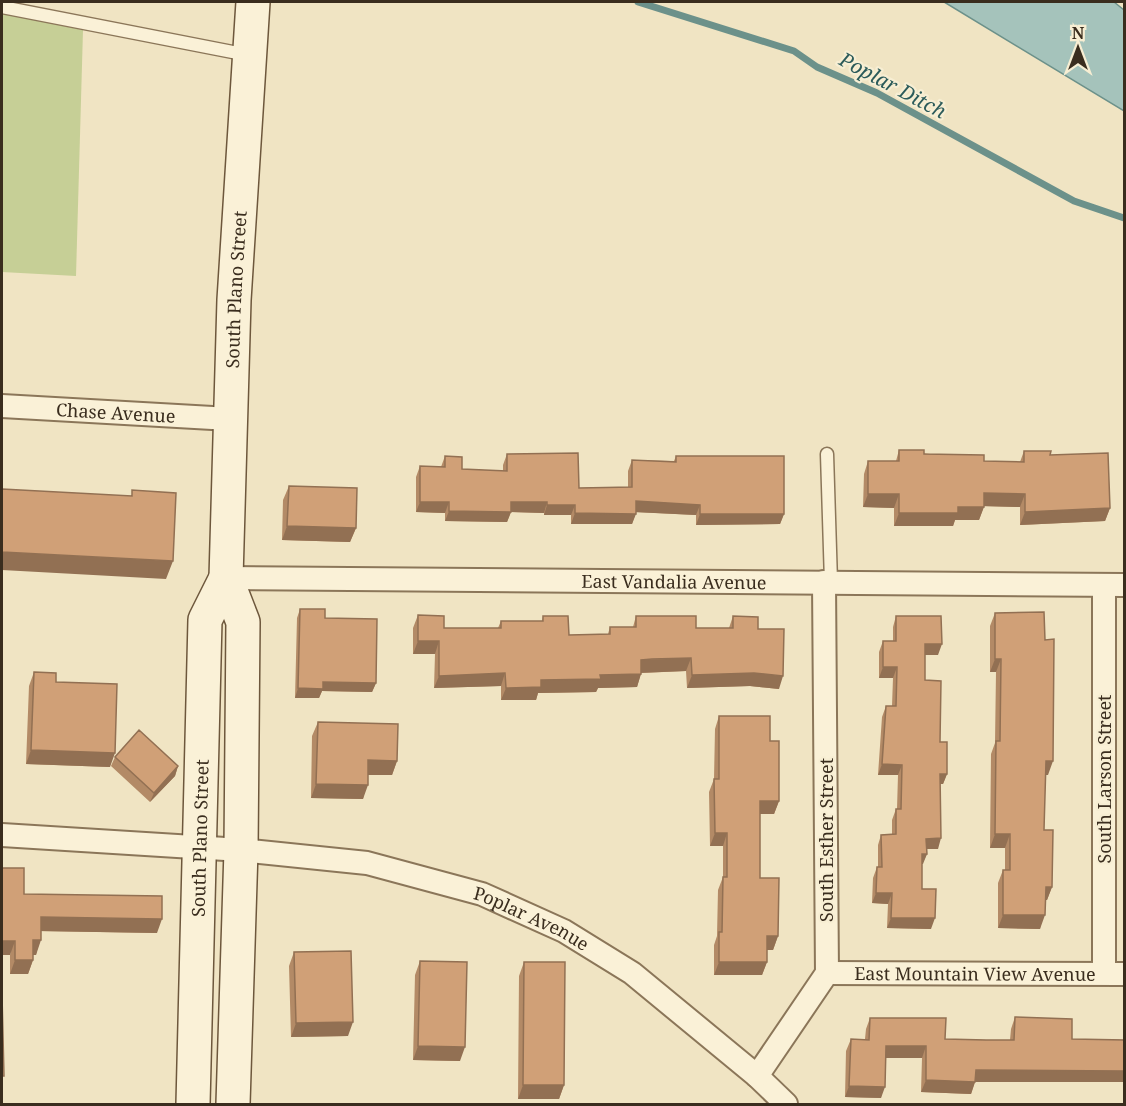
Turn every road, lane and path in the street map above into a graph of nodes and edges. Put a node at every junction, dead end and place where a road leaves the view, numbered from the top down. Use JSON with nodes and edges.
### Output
{"nodes":[{"id":1,"x":2,"y":7,"type":"edge"},
{"id":2,"x":251,"y":27,"type":"edge"},
{"id":3,"x":2,"y":406,"type":"edge"},
{"id":4,"x":230,"y":419,"type":"junction"},
{"id":5,"x":827,"y":454,"type":"dead end"},
{"id":6,"x":226,"y":578,"type":"junction"},
{"id":7,"x":828,"y":582,"type":"junction"},
{"id":8,"x":1114,"y":585,"type":"edge"},
{"id":9,"x":2,"y":835,"type":"edge"},
{"id":10,"x":221,"y":850,"type":"junction"},
{"id":11,"x":827,"y":973,"type":"junction"},
{"id":12,"x":1114,"y":974,"type":"edge"},
{"id":13,"x":757,"y":1076,"type":"junction"},
{"id":14,"x":193,"y":1104,"type":"edge"},
{"id":15,"x":233,"y":1104,"type":"edge"},
{"id":16,"x":786,"y":1104,"type":"edge"}],
"edges":[{"from":1,"to":2,"type":"lane"},
{"from":2,"to":4,"type":"main road","name":"South Plano Street"},
{"from":3,"to":4,"type":"street","name":"Chase Avenue"},
{"from":4,"to":6,"type":"main road","name":"South Plano Street"},
{"from":5,"to":7,"type":"lane","name":"South Esther Street"},
{"from":6,"to":7,"type":"street","name":"East Vandalia Avenue"},
{"from":6,"to":10,"type":"main road","name":"South Plano Street"},
{"from":7,"to":8,"type":"street","name":"East Vandalia Avenue"},
{"from":7,"to":11,"type":"street","name":"South Esther Street"},
{"from":8,"to":12,"type":"street","name":"South Larson Street"},
{"from":9,"to":10,"type":"street"},
{"from":10,"to":13,"type":"street","name":"Poplar Avenue"},
{"from":10,"to":14,"type":"main road","name":"South Plano Street"},
{"from":10,"to":15,"type":"main road","name":"South Plano Street"},
{"from":11,"to":12,"type":"street","name":"East Mountain View Avenue"},
{"from":11,"to":13,"type":"street"},
{"from":13,"to":16,"type":"street","name":"Poplar Avenue"}]}
